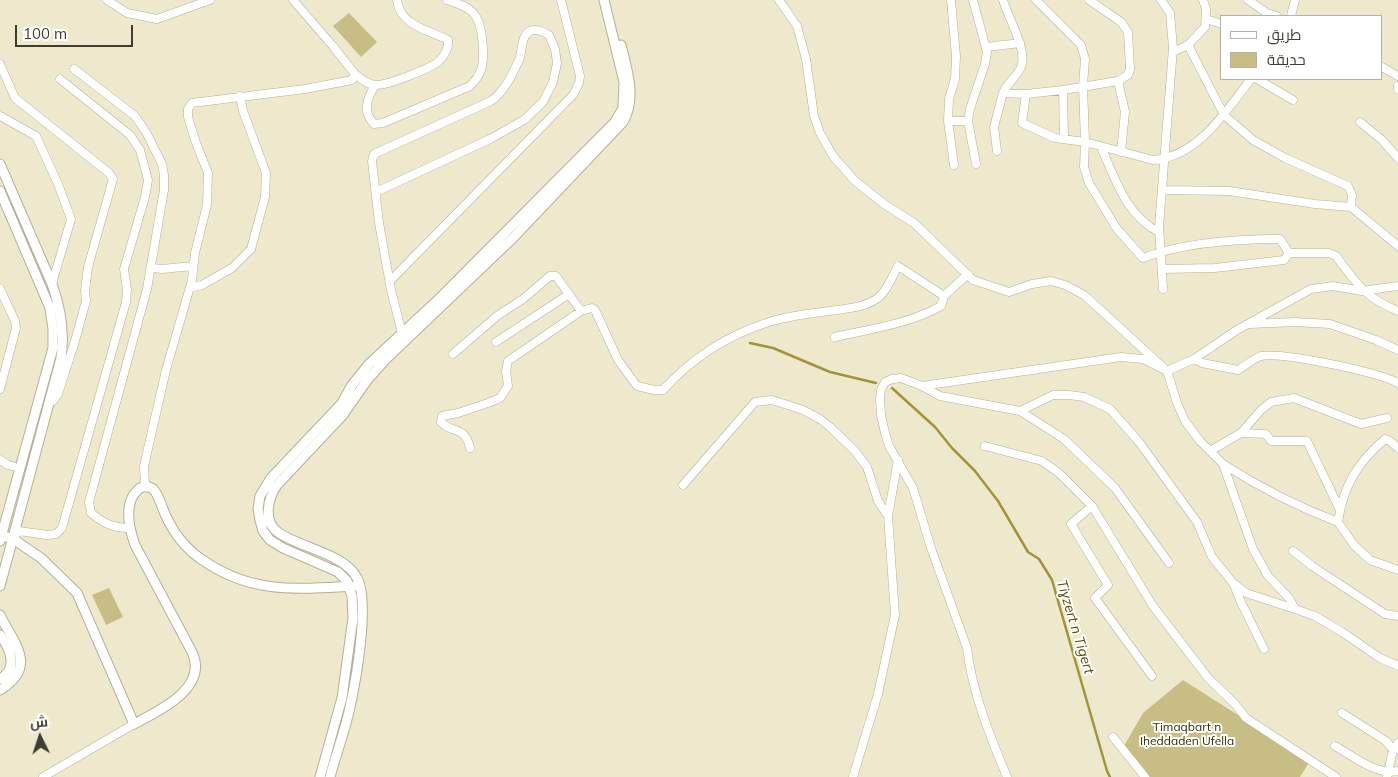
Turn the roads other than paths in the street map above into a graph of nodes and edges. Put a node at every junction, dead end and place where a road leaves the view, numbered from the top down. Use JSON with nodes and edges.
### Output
{"nodes":[{"id":1,"x":107,"y":0,"type":"edge"},
{"id":2,"x":210,"y":0,"type":"edge"},
{"id":3,"x":293,"y":0,"type":"edge"},
{"id":4,"x":397,"y":0,"type":"edge"},
{"id":5,"x":447,"y":0,"type":"edge"},
{"id":6,"x":561,"y":0,"type":"edge"},
{"id":7,"x":604,"y":0,"type":"edge"},
{"id":8,"x":610,"y":0,"type":"edge"},
{"id":9,"x":779,"y":0,"type":"edge"},
{"id":10,"x":951,"y":0,"type":"edge"},
{"id":11,"x":973,"y":0,"type":"edge"},
{"id":12,"x":1003,"y":0,"type":"edge"},
{"id":13,"x":1036,"y":0,"type":"edge"},
{"id":14,"x":1089,"y":0,"type":"edge"},
{"id":15,"x":1161,"y":0,"type":"edge"},
{"id":16,"x":1203,"y":0,"type":"edge"},
{"id":17,"x":1248,"y":0,"type":"edge"},
{"id":18,"x":1295,"y":0,"type":"edge"},
{"id":19,"x":1274,"y":15,"type":"edge"},
{"id":20,"x":1290,"y":15,"type":"edge"},
{"id":21,"x":1206,"y":19,"type":"junction"},
{"id":22,"x":1220,"y":23,"type":"edge"},
{"id":23,"x":1020,"y":44,"type":"junction"},
{"id":24,"x":1188,"y":45,"type":"junction"},
{"id":25,"x":986,"y":47,"type":"junction"},
{"id":26,"x":1173,"y":52,"type":"junction"},
{"id":27,"x":0,"y":64,"type":"edge"},
{"id":28,"x":1383,"y":68,"type":"edge"},
{"id":29,"x":74,"y":70,"type":"dead end"},
{"id":30,"x":355,"y":74,"type":"junction"},
{"id":31,"x":1398,"y":76,"type":"edge"},
{"id":32,"x":60,"y":79,"type":"dead end"},
{"id":33,"x":1250,"y":80,"type":"edge"},
{"id":34,"x":1259,"y":80,"type":"edge"},
{"id":35,"x":1118,"y":81,"type":"junction"},
{"id":36,"x":375,"y":85,"type":"junction"},
{"id":37,"x":1082,"y":86,"type":"junction"},
{"id":38,"x":1064,"y":90,"type":"junction"},
{"id":39,"x":1003,"y":93,"type":"junction"},
{"id":40,"x":1026,"y":94,"type":"junction"},
{"id":41,"x":240,"y":96,"type":"junction"},
{"id":42,"x":1293,"y":100,"type":"dead end"},
{"id":43,"x":1224,"y":115,"type":"junction"},
{"id":44,"x":0,"y":116,"type":"edge"},
{"id":45,"x":948,"y":121,"type":"junction"},
{"id":46,"x":968,"y":121,"type":"junction"},
{"id":47,"x":1360,"y":122,"type":"dead end"},
{"id":48,"x":1064,"y":139,"type":"junction"},
{"id":49,"x":1085,"y":142,"type":"junction"},
{"id":50,"x":1101,"y":147,"type":"junction"},
{"id":51,"x":997,"y":152,"type":"dead end"},
{"id":52,"x":1121,"y":152,"type":"junction"},
{"id":53,"x":1398,"y":158,"type":"edge"},
{"id":54,"x":1164,"y":159,"type":"junction"},
{"id":55,"x":0,"y":164,"type":"edge"},
{"id":56,"x":976,"y":164,"type":"dead end"},
{"id":57,"x":954,"y":165,"type":"dead end"},
{"id":58,"x":1162,"y":190,"type":"junction"},
{"id":59,"x":0,"y":191,"type":"edge"},
{"id":60,"x":376,"y":192,"type":"junction"},
{"id":61,"x":1351,"y":206,"type":"junction"},
{"id":62,"x":1159,"y":232,"type":"junction"},
{"id":63,"x":1398,"y":246,"type":"edge"},
{"id":64,"x":1160,"y":252,"type":"junction"},
{"id":65,"x":1289,"y":253,"type":"junction"},
{"id":66,"x":193,"y":266,"type":"junction"},
{"id":67,"x":152,"y":268,"type":"junction"},
{"id":68,"x":1162,"y":269,"type":"junction"},
{"id":69,"x":968,"y":274,"type":"junction"},
{"id":70,"x":390,"y":281,"type":"junction"},
{"id":71,"x":52,"y":284,"type":"junction"},
{"id":72,"x":1398,"y":286,"type":"edge"},
{"id":73,"x":190,"y":288,"type":"junction"},
{"id":74,"x":0,"y":289,"type":"edge"},
{"id":75,"x":1163,"y":289,"type":"dead end"},
{"id":76,"x":1362,"y":290,"type":"junction"},
{"id":77,"x":569,"y":294,"type":"junction"},
{"id":78,"x":944,"y":296,"type":"junction"},
{"id":79,"x":1398,"y":310,"type":"edge"},
{"id":80,"x":581,"y":311,"type":"junction"},
{"id":81,"x":1248,"y":324,"type":"junction"},
{"id":82,"x":403,"y":337,"type":"junction"},
{"id":83,"x":835,"y":337,"type":"dead end"},
{"id":84,"x":496,"y":342,"type":"dead end"},
{"id":85,"x":1398,"y":350,"type":"edge"},
{"id":86,"x":453,"y":354,"type":"dead end"},
{"id":87,"x":1194,"y":359,"type":"junction"},
{"id":88,"x":1167,"y":371,"type":"junction"},
{"id":89,"x":1398,"y":383,"type":"edge"},
{"id":90,"x":922,"y":386,"type":"junction"},
{"id":91,"x":0,"y":389,"type":"edge"},
{"id":92,"x":50,"y":400,"type":"junction"},
{"id":93,"x":1020,"y":410,"type":"junction"},
{"id":94,"x":1387,"y":418,"type":"dead end"},
{"id":95,"x":1241,"y":433,"type":"junction"},
{"id":96,"x":985,"y":446,"type":"dead end"},
{"id":97,"x":470,"y":448,"type":"dead end"},
{"id":98,"x":1398,"y":448,"type":"edge"},
{"id":99,"x":1210,"y":451,"type":"junction"},
{"id":100,"x":0,"y":460,"type":"edge"},
{"id":101,"x":898,"y":460,"type":"junction"},
{"id":102,"x":1223,"y":464,"type":"junction"},
{"id":103,"x":19,"y":468,"type":"junction"},
{"id":104,"x":683,"y":485,"type":"dead end"},
{"id":105,"x":145,"y":486,"type":"junction"},
{"id":106,"x":1092,"y":506,"type":"junction"},
{"id":107,"x":1340,"y":510,"type":"junction"},
{"id":108,"x":888,"y":516,"type":"junction"},
{"id":109,"x":1338,"y":522,"type":"junction"},
{"id":110,"x":129,"y":528,"type":"junction"},
{"id":111,"x":1,"y":538,"type":"edge"},
{"id":112,"x":13,"y":539,"type":"junction"},
{"id":113,"x":1293,"y":550,"type":"dead end"},
{"id":114,"x":1169,"y":563,"type":"dead end"},
{"id":115,"x":1398,"y":570,"type":"edge"},
{"id":116,"x":1233,"y":583,"type":"junction"},
{"id":117,"x":0,"y":586,"type":"edge"},
{"id":118,"x":350,"y":586,"type":"junction"},
{"id":119,"x":360,"y":586,"type":"junction"},
{"id":120,"x":1295,"y":609,"type":"junction"},
{"id":121,"x":0,"y":615,"type":"edge"},
{"id":122,"x":1398,"y":616,"type":"edge"},
{"id":123,"x":0,"y":635,"type":"edge"},
{"id":124,"x":1264,"y":649,"type":"dead end"},
{"id":125,"x":1398,"y":666,"type":"edge"},
{"id":126,"x":1152,"y":676,"type":"dead end"},
{"id":127,"x":0,"y":679,"type":"edge"},
{"id":128,"x":0,"y":690,"type":"edge"},
{"id":129,"x":1342,"y":713,"type":"dead end"},
{"id":130,"x":134,"y":724,"type":"junction"},
{"id":131,"x":1112,"y":737,"type":"dead end"},
{"id":132,"x":1335,"y":746,"type":"dead end"},
{"id":133,"x":1396,"y":747,"type":"edge"},
{"id":134,"x":1398,"y":771,"type":"edge"},
{"id":135,"x":1388,"y":775,"type":"edge"},
{"id":136,"x":43,"y":777,"type":"edge"},
{"id":137,"x":320,"y":777,"type":"edge"},
{"id":138,"x":330,"y":777,"type":"edge"},
{"id":139,"x":853,"y":777,"type":"edge"},
{"id":140,"x":1007,"y":777,"type":"edge"},
{"id":141,"x":1145,"y":777,"type":"edge"},
{"id":142,"x":1336,"y":777,"type":"edge"}],
"edges":[{"from":1,"to":2,"type":"street"},
{"from":3,"to":30,"type":"street"},
{"from":4,"to":36,"type":"street"},
{"from":5,"to":36,"type":"street"},
{"from":6,"to":70,"type":"street"},
{"from":7,"to":82,"type":"street"},
{"from":8,"to":82,"type":"street"},
{"from":9,"to":69,"type":"street"},
{"from":10,"to":45,"type":"street"},
{"from":11,"to":25,"type":"street"},
{"from":12,"to":23,"type":"street"},
{"from":13,"to":37,"type":"street"},
{"from":14,"to":35,"type":"street"},
{"from":15,"to":26,"type":"street"},
{"from":16,"to":21,"type":"street"},
{"from":17,"to":19,"type":"street"},
{"from":18,"to":20,"type":"street"},
{"from":21,"to":22,"type":"street"},
{"from":21,"to":24,"type":"street"},
{"from":23,"to":25,"type":"street"},
{"from":23,"to":39,"type":"street"},
{"from":24,"to":26,"type":"street"},
{"from":24,"to":43,"type":"street"},
{"from":25,"to":46,"type":"street"},
{"from":26,"to":54,"type":"street"},
{"from":27,"to":92,"type":"street"},
{"from":28,"to":31,"type":"street"},
{"from":29,"to":67,"type":"street"},
{"from":30,"to":36,"type":"street"},
{"from":30,"to":41,"type":"street"},
{"from":32,"to":112,"type":"street"},
{"from":33,"to":43,"type":"street"},
{"from":34,"to":42,"type":"street"},
{"from":35,"to":37,"type":"street"},
{"from":35,"to":52,"type":"street"},
{"from":37,"to":38,"type":"street"},
{"from":37,"to":49,"type":"street"},
{"from":38,"to":40,"type":"street"},
{"from":38,"to":48,"type":"street"},
{"from":39,"to":40,"type":"street"},
{"from":39,"to":51,"type":"street"},
{"from":40,"to":48,"type":"street"},
{"from":41,"to":66,"type":"street"},
{"from":41,"to":73,"type":"street"},
{"from":43,"to":54,"type":"street"},
{"from":43,"to":61,"type":"street"},
{"from":44,"to":71,"type":"street"},
{"from":45,"to":46,"type":"street"},
{"from":45,"to":57,"type":"street"},
{"from":46,"to":56,"type":"street"},
{"from":47,"to":53,"type":"street"},
{"from":48,"to":49,"type":"street"},
{"from":49,"to":50,"type":"street"},
{"from":49,"to":64,"type":"street"},
{"from":50,"to":52,"type":"street"},
{"from":50,"to":62,"type":"street"},
{"from":52,"to":54,"type":"street"},
{"from":54,"to":58,"type":"street"},
{"from":55,"to":71,"type":"street"},
{"from":58,"to":61,"type":"street"},
{"from":58,"to":62,"type":"street"},
{"from":59,"to":103,"type":"street"},
{"from":60,"to":60,"type":"street"},
{"from":60,"to":70,"type":"street"},
{"from":61,"to":63,"type":"street"},
{"from":62,"to":64,"type":"street"},
{"from":64,"to":65,"type":"street"},
{"from":64,"to":68,"type":"street"},
{"from":65,"to":68,"type":"street"},
{"from":65,"to":76,"type":"street"},
{"from":66,"to":67,"type":"street"},
{"from":66,"to":73,"type":"street"},
{"from":67,"to":110,"type":"street"},
{"from":68,"to":75,"type":"street"},
{"from":69,"to":78,"type":"street"},
{"from":69,"to":88,"type":"street"},
{"from":70,"to":82,"type":"street"},
{"from":71,"to":92,"type":"street"},
{"from":72,"to":76,"type":"street"},
{"from":73,"to":105,"type":"street"},
{"from":74,"to":91,"type":"street"},
{"from":76,"to":79,"type":"street"},
{"from":76,"to":81,"type":"street"},
{"from":77,"to":80,"type":"street"},
{"from":77,"to":84,"type":"street"},
{"from":77,"to":86,"type":"street"},
{"from":78,"to":80,"type":"street"},
{"from":78,"to":83,"type":"street"},
{"from":80,"to":97,"type":"street"},
{"from":81,"to":85,"type":"street"},
{"from":81,"to":87,"type":"street"},
{"from":82,"to":118,"type":"street"},
{"from":82,"to":119,"type":"street"},
{"from":87,"to":88,"type":"street"},
{"from":87,"to":89,"type":"street"},
{"from":88,"to":90,"type":"street"},
{"from":88,"to":99,"type":"street"},
{"from":90,"to":93,"type":"street"},
{"from":90,"to":101,"type":"street"},
{"from":92,"to":112,"type":"street"},
{"from":93,"to":114,"type":"street"},
{"from":93,"to":116,"type":"street"},
{"from":94,"to":95,"type":"street"},
{"from":95,"to":99,"type":"street"},
{"from":95,"to":107,"type":"street"},
{"from":96,"to":106,"type":"street"},
{"from":98,"to":107,"type":"street"},
{"from":99,"to":102,"type":"street"},
{"from":100,"to":103,"type":"street"},
{"from":101,"to":108,"type":"street"},
{"from":101,"to":140,"type":"street"},
{"from":102,"to":109,"type":"street"},
{"from":102,"to":120,"type":"street"},
{"from":103,"to":111,"type":"street"},
{"from":104,"to":108,"type":"street"},
{"from":105,"to":110,"type":"street"},
{"from":105,"to":118,"type":"street"},
{"from":106,"to":126,"type":"street"},
{"from":106,"to":142,"type":"street"},
{"from":107,"to":109,"type":"street"},
{"from":108,"to":139,"type":"street"},
{"from":109,"to":115,"type":"street"},
{"from":110,"to":130,"type":"street"},
{"from":111,"to":112,"type":"street"},
{"from":112,"to":117,"type":"street"},
{"from":112,"to":130,"type":"street"},
{"from":113,"to":122,"type":"street"},
{"from":116,"to":120,"type":"street"},
{"from":116,"to":124,"type":"street"},
{"from":118,"to":119,"type":"street"},
{"from":118,"to":137,"type":"street"},
{"from":119,"to":138,"type":"street"},
{"from":120,"to":125,"type":"street"},
{"from":121,"to":128,"type":"street"},
{"from":123,"to":127,"type":"street"},
{"from":129,"to":133,"type":"street"},
{"from":130,"to":136,"type":"street"},
{"from":131,"to":141,"type":"street"},
{"from":132,"to":135,"type":"street"},
{"from":133,"to":135,"type":"street"},
{"from":134,"to":135,"type":"street"}]}
